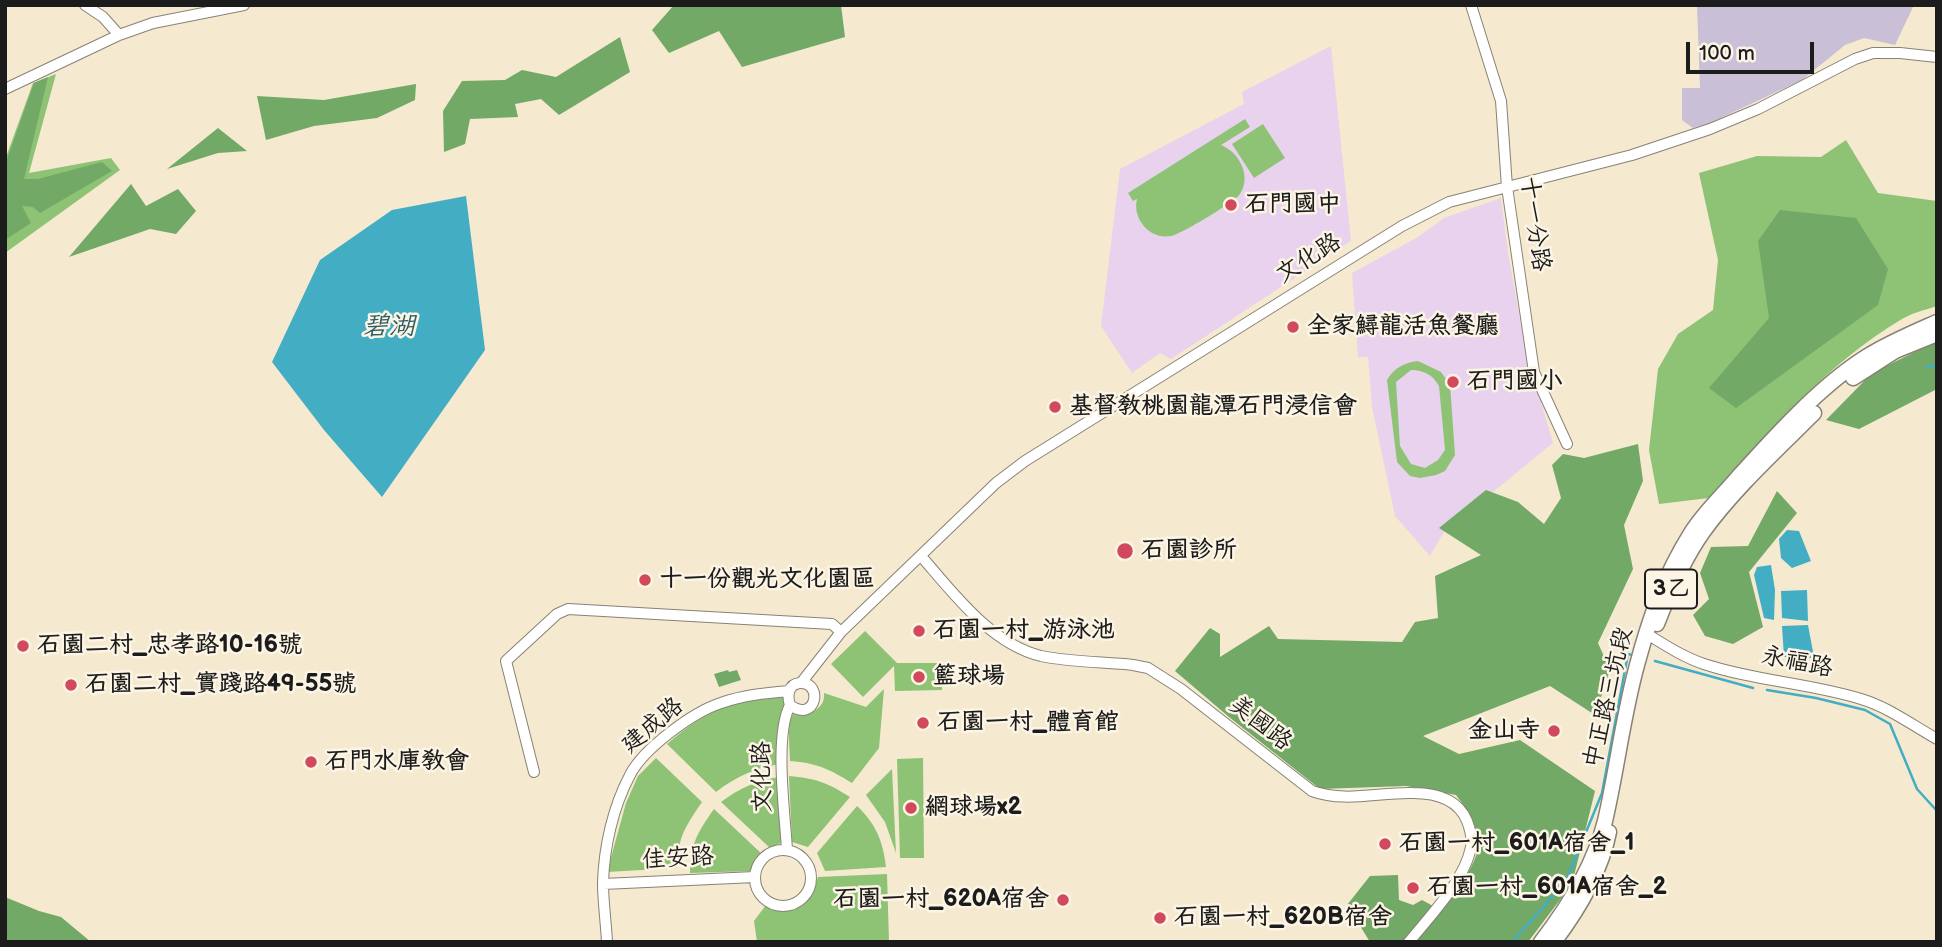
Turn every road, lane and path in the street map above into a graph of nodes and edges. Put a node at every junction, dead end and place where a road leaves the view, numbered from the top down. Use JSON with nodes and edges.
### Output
{"nodes":[{"id":1,"x":85,"y":5,"type":"edge"},
{"id":2,"x":244,"y":5,"type":"edge"},
{"id":3,"x":1471,"y":5,"type":"edge"},
{"id":4,"x":119,"y":34,"type":"junction"},
{"id":5,"x":1937,"y":57,"type":"edge"},
{"id":6,"x":5,"y":89,"type":"edge"},
{"id":7,"x":1507,"y":187,"type":"junction"},
{"id":8,"x":1937,"y":322,"type":"edge"},
{"id":9,"x":1937,"y":334,"type":"edge"},
{"id":10,"x":1567,"y":444,"type":"dead end"},
{"id":11,"x":921,"y":556,"type":"junction"},
{"id":12,"x":841,"y":632,"type":"junction"},
{"id":13,"x":1650,"y":636,"type":"junction"},
{"id":14,"x":801,"y":683,"type":"junction"},
{"id":15,"x":789,"y":691,"type":"junction"},
{"id":16,"x":790,"y":705,"type":"junction"},
{"id":17,"x":1937,"y":739,"type":"edge"},
{"id":18,"x":534,"y":772,"type":"dead end"},
{"id":19,"x":786,"y":850,"type":"junction"},
{"id":20,"x":755,"y":877,"type":"junction"},
{"id":21,"x":603,"y":884,"type":"junction"},
{"id":22,"x":607,"y":942,"type":"edge"},
{"id":23,"x":1409,"y":942,"type":"edge"},
{"id":24,"x":1541,"y":942,"type":"edge"},
{"id":25,"x":1554,"y":942,"type":"edge"}],
"edges":[{"from":1,"to":4,"type":"street"},
{"from":2,"to":4,"type":"street"},
{"from":3,"to":7,"type":"street","name":"十一分路"},
{"from":4,"to":6,"type":"street"},
{"from":5,"to":7,"type":"street","name":"文化路"},
{"from":7,"to":10,"type":"street","name":"十一分路"},
{"from":7,"to":11,"type":"street","name":"文化路"},
{"from":8,"to":13,"type":"main road","name":"中正路三坑段","number":"3乙"},
{"from":9,"to":13,"type":"main road","name":"中正路三坑段","number":"3乙"},
{"from":11,"to":12,"type":"street","name":"文化路"},
{"from":11,"to":23,"type":"street","name":"美國路"},
{"from":12,"to":14,"type":"street","name":"文化路"},
{"from":12,"to":18,"type":"street"},
{"from":13,"to":17,"type":"street","name":"永福路"},
{"from":13,"to":24,"type":"main road","name":"中正路三坑段","number":"3乙"},
{"from":13,"to":25,"type":"main road","name":"中正路三坑段","number":"3乙"},
{"from":14,"to":15,"type":"street","name":"文化路"},
{"from":14,"to":16,"type":"street"},
{"from":15,"to":16,"type":"street","name":"文化路"},
{"from":15,"to":21,"type":"street","name":"建成路"},
{"from":16,"to":19,"type":"street","name":"文化路"},
{"from":19,"to":20,"type":"street"},
{"from":19,"to":20,"type":"street"},
{"from":20,"to":21,"type":"street","name":"佳安路"},
{"from":21,"to":22,"type":"street","name":"建成路"}]}
